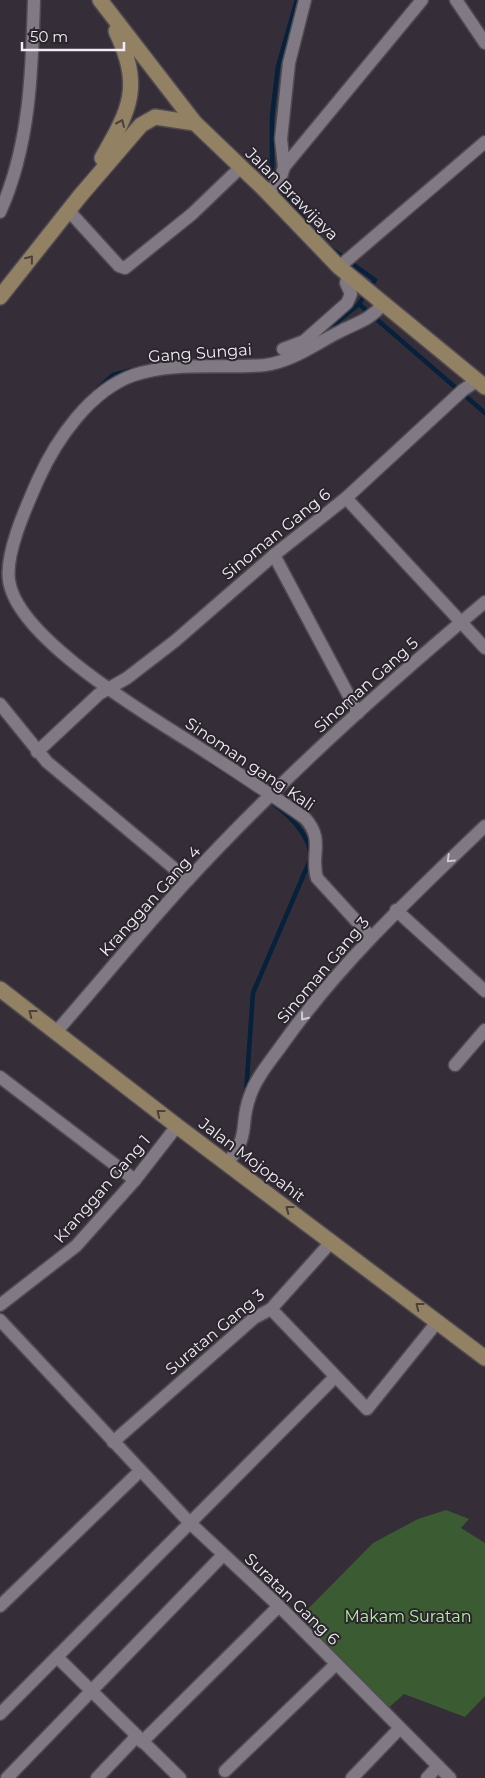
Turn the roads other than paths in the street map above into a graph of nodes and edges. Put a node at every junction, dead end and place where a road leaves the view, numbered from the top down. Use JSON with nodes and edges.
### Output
{"nodes":[{"id":1,"x":34,"y":0,"type":"edge"},
{"id":2,"x":305,"y":0,"type":"edge"},
{"id":3,"x":422,"y":0,"type":"edge"},
{"id":4,"x":456,"y":0,"type":"edge"},
{"id":5,"x":102,"y":2,"type":"edge"},
{"id":6,"x":485,"y":43,"type":"edge"},
{"id":7,"x":195,"y":123,"type":"junction"},
{"id":8,"x":485,"y":142,"type":"edge"},
{"id":9,"x":241,"y":167,"type":"junction"},
{"id":10,"x":284,"y":167,"type":"junction"},
{"id":11,"x":274,"y":186,"type":"junction"},
{"id":12,"x":80,"y":196,"type":"junction"},
{"id":13,"x":0,"y":212,"type":"edge"},
{"id":14,"x":74,"y":216,"type":"junction"},
{"id":15,"x":347,"y":272,"type":"junction"},
{"id":16,"x":0,"y":297,"type":"edge"},
{"id":17,"x":377,"y":309,"type":"junction"},
{"id":18,"x":283,"y":349,"type":"dead end"},
{"id":19,"x":483,"y":381,"type":"edge"},
{"id":20,"x":346,"y":498,"type":"junction"},
{"id":21,"x":274,"y":555,"type":"junction"},
{"id":22,"x":9,"y":581,"type":"joint"},
{"id":23,"x":485,"y":602,"type":"edge"},
{"id":24,"x":460,"y":623,"type":"junction"},
{"id":25,"x":485,"y":648,"type":"edge"},
{"id":26,"x":104,"y":692,"type":"junction"},
{"id":27,"x":0,"y":704,"type":"edge"},
{"id":28,"x":358,"y":713,"type":"junction"},
{"id":29,"x":37,"y":752,"type":"junction"},
{"id":30,"x":272,"y":795,"type":"junction"},
{"id":31,"x":485,"y":826,"type":"edge"},
{"id":32,"x":188,"y":880,"type":"junction"},
{"id":33,"x":396,"y":910,"type":"junction"},
{"id":34,"x":370,"y":936,"type":"junction"},
{"id":35,"x":0,"y":989,"type":"edge"},
{"id":36,"x":485,"y":990,"type":"edge"},
{"id":37,"x":485,"y":1030,"type":"edge"},
{"id":38,"x":56,"y":1032,"type":"junction"},
{"id":39,"x":455,"y":1065,"type":"dead end"},
{"id":40,"x":0,"y":1077,"type":"edge"},
{"id":41,"x":177,"y":1126,"type":"junction"},
{"id":42,"x":228,"y":1162,"type":"junction"},
{"id":43,"x":135,"y":1180,"type":"junction"},
{"id":44,"x":332,"y":1241,"type":"junction"},
{"id":45,"x":0,"y":1305,"type":"edge"},
{"id":46,"x":271,"y":1309,"type":"junction"},
{"id":47,"x":0,"y":1320,"type":"edge"},
{"id":48,"x":438,"y":1321,"type":"junction"},
{"id":49,"x":485,"y":1358,"type":"edge"},
{"id":50,"x":335,"y":1377,"type":"junction"},
{"id":51,"x":113,"y":1442,"type":"junction"},
{"id":52,"x":140,"y":1471,"type":"junction"},
{"id":53,"x":190,"y":1523,"type":"junction"},
{"id":54,"x":223,"y":1555,"type":"junction"},
{"id":55,"x":0,"y":1606,"type":"edge"},
{"id":56,"x":279,"y":1606,"type":"junction"},
{"id":57,"x":58,"y":1657,"type":"junction"},
{"id":58,"x":336,"y":1665,"type":"junction"},
{"id":59,"x":91,"y":1692,"type":"junction"},
{"id":60,"x":0,"y":1714,"type":"edge"},
{"id":61,"x":400,"y":1728,"type":"junction"},
{"id":62,"x":140,"y":1739,"type":"junction"},
{"id":63,"x":438,"y":1766,"type":"junction"},
{"id":64,"x":225,"y":1771,"type":"dead end"},
{"id":65,"x":7,"y":1778,"type":"edge"},
{"id":66,"x":97,"y":1778,"type":"edge"},
{"id":67,"x":180,"y":1778,"type":"edge"},
{"id":68,"x":352,"y":1778,"type":"edge"},
{"id":69,"x":427,"y":1778,"type":"edge"},
{"id":70,"x":450,"y":1778,"type":"edge"}],
"edges":[{"from":1,"to":13,"type":"street"},
{"from":2,"to":10,"type":"street"},
{"from":3,"to":10,"type":"street"},
{"from":4,"to":6,"type":"street"},
{"from":5,"to":7,"type":"main road","name":"Jalan Brawijaya"},
{"from":12,"to":5,"type":"main road","one_way":true},
{"from":7,"to":9,"type":"main road","name":"Jalan Brawijaya"},
{"from":7,"to":12,"type":"main road"},
{"from":8,"to":15,"type":"street"},
{"from":9,"to":11,"type":"main road","name":"Jalan Brawijaya"},
{"from":9,"to":14,"type":"street"},
{"from":10,"to":11,"type":"street"},
{"from":11,"to":15,"type":"main road","name":"Jalan Brawijaya"},
{"from":12,"to":14,"type":"main road"},
{"from":16,"to":14,"type":"main road","one_way":true},
{"from":15,"to":17,"type":"main road","name":"Jalan Brawijaya"},
{"from":15,"to":18,"type":"street"},
{"from":17,"to":19,"type":"main road","name":"Jalan Brawijaya"},
{"from":17,"to":22,"type":"street","name":"Gang Sungai"},
{"from":19,"to":20,"type":"street","name":"Sinoman Gang 6"},
{"from":20,"to":21,"type":"street","name":"Sinoman Gang 6"},
{"from":20,"to":24,"type":"street"},
{"from":21,"to":26,"type":"street","name":"Sinoman Gang 6"},
{"from":21,"to":28,"type":"street"},
{"from":22,"to":26,"type":"street","name":"Sinoman gang Kali"},
{"from":23,"to":24,"type":"street","name":"Sinoman Gang 5"},
{"from":24,"to":25,"type":"street"},
{"from":24,"to":28,"type":"street","name":"Sinoman Gang 5"},
{"from":26,"to":29,"type":"street","name":"Sinoman Gang 6"},
{"from":26,"to":30,"type":"street","name":"Sinoman gang Kali"},
{"from":27,"to":29,"type":"street"},
{"from":28,"to":30,"type":"street","name":"Sinoman Gang 5"},
{"from":29,"to":32,"type":"street"},
{"from":30,"to":32,"type":"street","name":"Kranggan Gang 4"},
{"from":30,"to":34,"type":"street","name":"Sinoman gang Kali"},
{"from":31,"to":33,"type":"street","name":"Sinoman Gang 3","one_way":true},
{"from":32,"to":38,"type":"street","name":"Kranggan Gang 4"},
{"from":33,"to":34,"type":"street","name":"Sinoman Gang 3"},
{"from":33,"to":36,"type":"street"},
{"from":34,"to":42,"type":"street","name":"Sinoman Gang 3","one_way":true},
{"from":38,"to":35,"type":"main road","name":"Jalan Mojopahit","one_way":true},
{"from":37,"to":39,"type":"street"},
{"from":41,"to":38,"type":"main road","name":"Jalan Mojopahit","one_way":true},
{"from":40,"to":43,"type":"street"},
{"from":41,"to":42,"type":"main road","name":"Jalan Mojopahit"},
{"from":41,"to":43,"type":"street","name":"Kranggan Gang 1"},
{"from":44,"to":42,"type":"main road","name":"Jalan Mojopahit","one_way":true},
{"from":43,"to":45,"type":"street","name":"Kranggan Gang 1"},
{"from":44,"to":46,"type":"street","name":"Suratan Gang 3"},
{"from":48,"to":44,"type":"main road","name":"Jalan Mojopahit","one_way":true},
{"from":46,"to":50,"type":"street"},
{"from":46,"to":51,"type":"street","name":"Suratan Gang 3"},
{"from":47,"to":51,"type":"street","name":"Suratan Gang 6"},
{"from":48,"to":49,"type":"main road","name":"Jalan Mojopahit"},
{"from":48,"to":50,"type":"street"},
{"from":50,"to":53,"type":"street"},
{"from":51,"to":52,"type":"street","name":"Suratan Gang 6"},
{"from":52,"to":53,"type":"street","name":"Suratan Gang 6"},
{"from":52,"to":55,"type":"street"},
{"from":53,"to":54,"type":"street","name":"Suratan Gang 6"},
{"from":53,"to":57,"type":"street"},
{"from":54,"to":56,"type":"street","name":"Suratan Gang 6"},
{"from":54,"to":59,"type":"street"},
{"from":56,"to":58,"type":"street","name":"Suratan Gang 6"},
{"from":56,"to":62,"type":"street"},
{"from":57,"to":59,"type":"street"},
{"from":57,"to":60,"type":"street"},
{"from":58,"to":61,"type":"street","name":"Suratan Gang 6"},
{"from":58,"to":64,"type":"street"},
{"from":59,"to":62,"type":"street"},
{"from":59,"to":65,"type":"street"},
{"from":61,"to":63,"type":"street","name":"Suratan Gang 6"},
{"from":61,"to":68,"type":"street"},
{"from":62,"to":66,"type":"street"},
{"from":62,"to":67,"type":"street"},
{"from":63,"to":69,"type":"street"},
{"from":63,"to":70,"type":"street","name":"Suratan Gang 6"}]}
